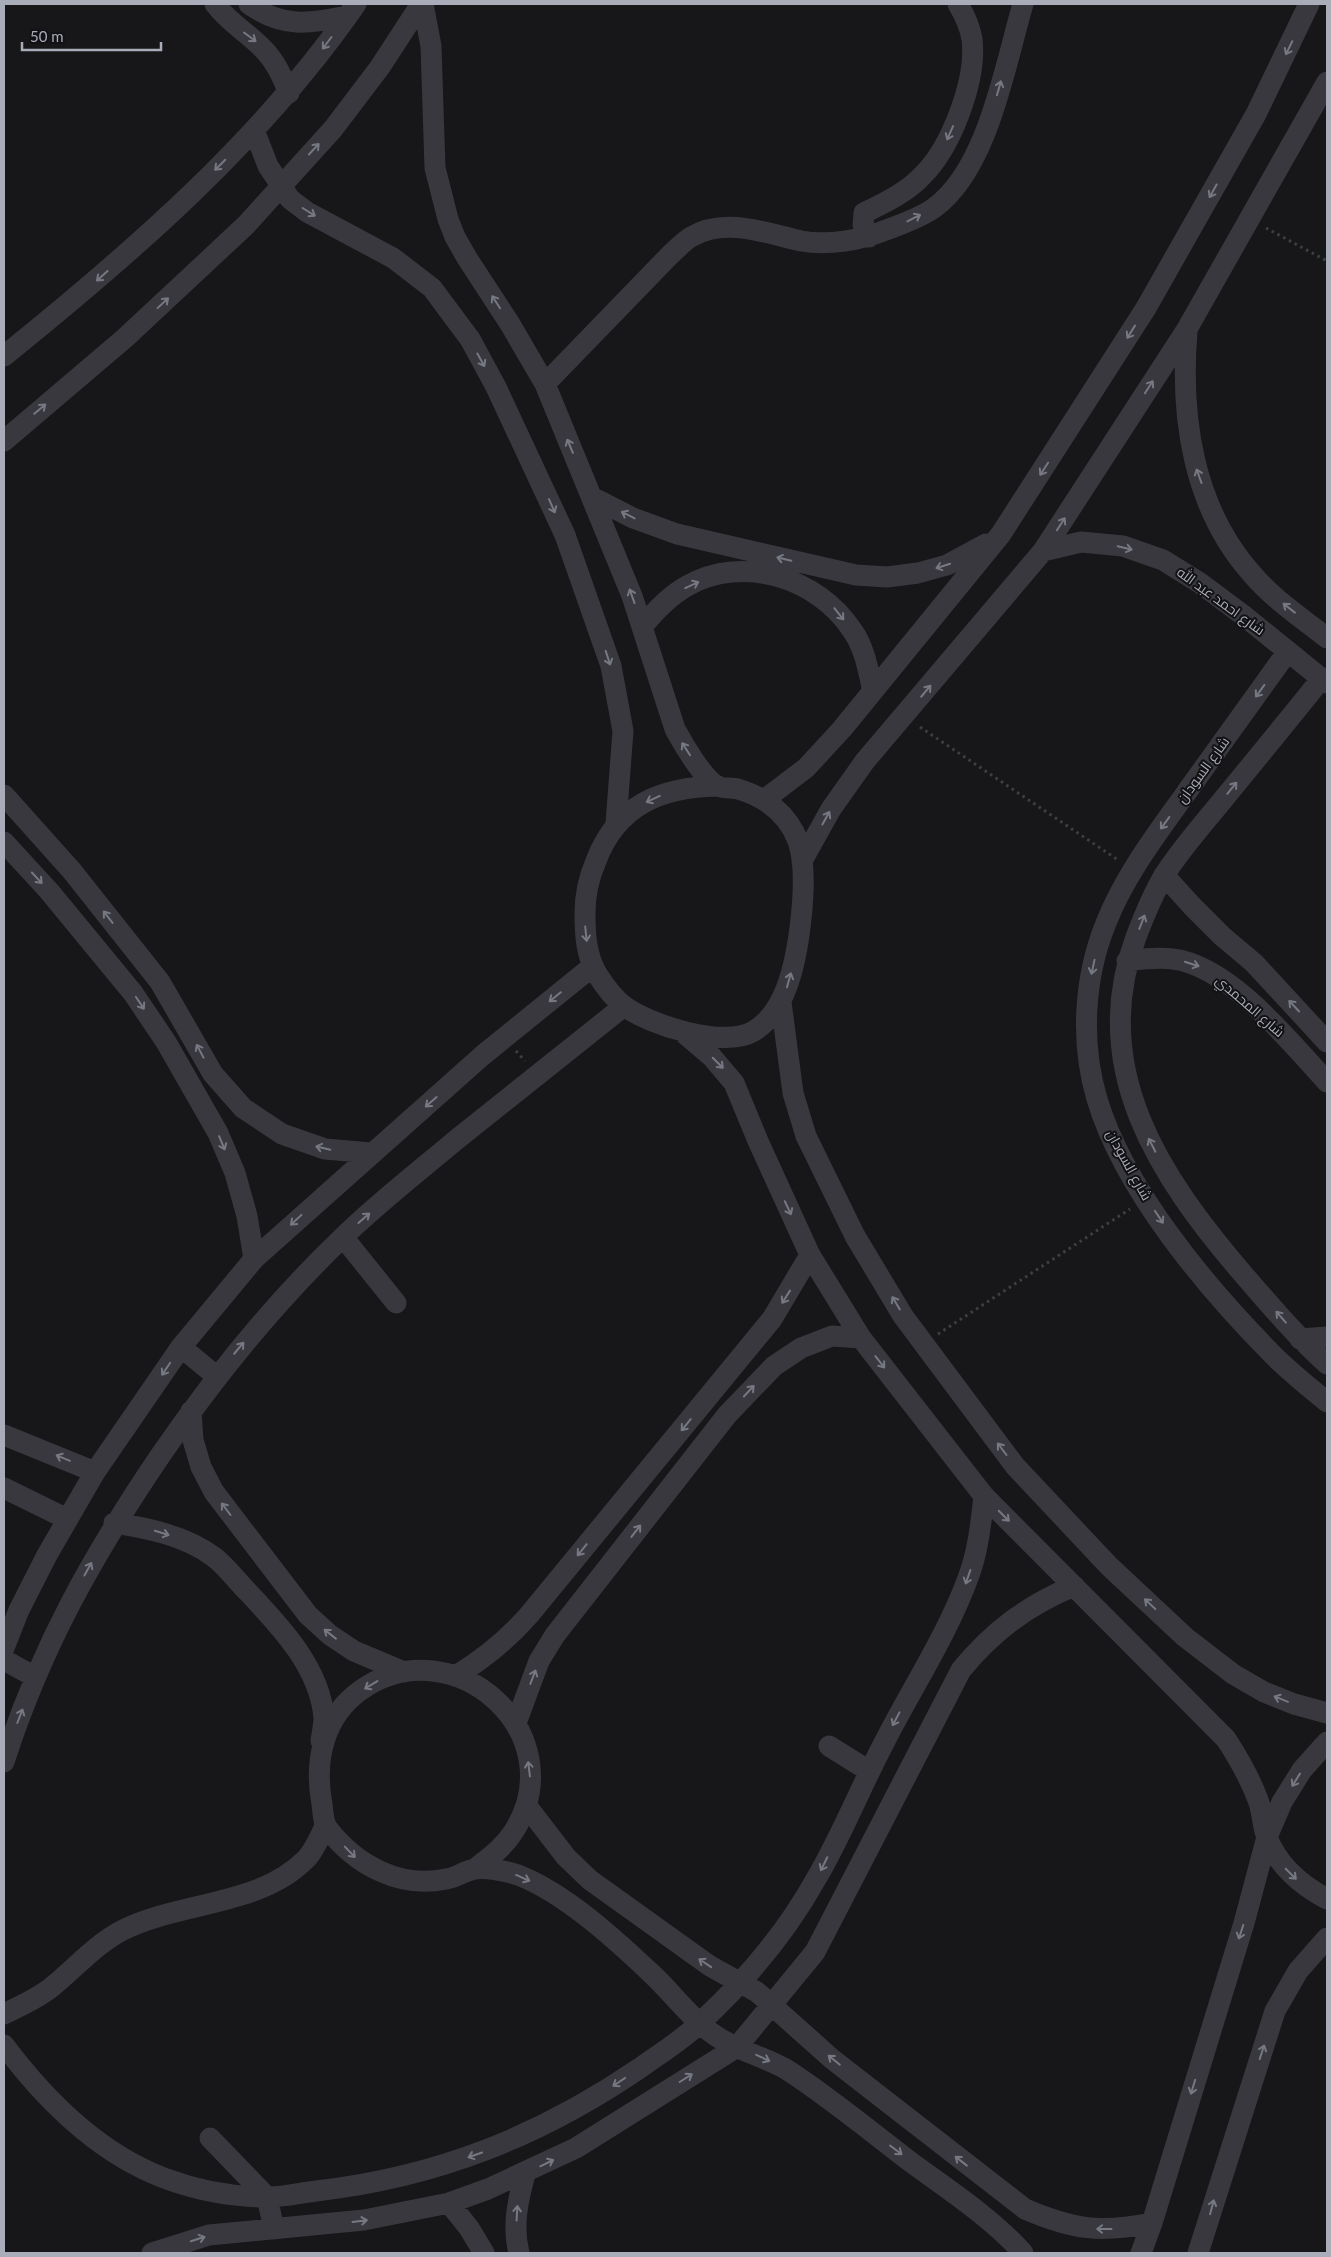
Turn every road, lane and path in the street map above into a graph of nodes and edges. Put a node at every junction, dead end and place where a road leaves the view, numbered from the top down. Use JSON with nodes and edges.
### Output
{"nodes":[{"id":1,"x":215,"y":4,"type":"edge"},
{"id":2,"x":249,"y":4,"type":"edge"},
{"id":3,"x":422,"y":4,"type":"edge"},
{"id":4,"x":958,"y":4,"type":"edge"},
{"id":5,"x":1023,"y":4,"type":"edge"},
{"id":6,"x":1309,"y":4,"type":"edge"},
{"id":7,"x":352,"y":10,"type":"edge"},
{"id":8,"x":1327,"y":82,"type":"edge"},
{"id":9,"x":289,"y":93,"type":"junction"},
{"id":10,"x":254,"y":130,"type":"junction"},
{"id":11,"x":280,"y":186,"type":"junction"},
{"id":12,"x":1249,"y":218,"type":"junction"},
{"id":13,"x":869,"y":237,"type":"junction"},
{"id":14,"x":1327,"y":261,"type":"edge"},
{"id":15,"x":1187,"y":330,"type":"junction"},
{"id":16,"x":4,"y":356,"type":"edge"},
{"id":17,"x":545,"y":384,"type":"junction"},
{"id":18,"x":4,"y":441,"type":"edge"},
{"id":19,"x":592,"y":496,"type":"junction"},
{"id":20,"x":1001,"y":534,"type":"junction"},
{"id":21,"x":1043,"y":551,"type":"junction"},
{"id":22,"x":642,"y":627,"type":"junction"},
{"id":23,"x":1327,"y":638,"type":"edge"},
{"id":24,"x":1288,"y":651,"type":"junction"},
{"id":25,"x":1325,"y":681,"type":"edge"},
{"id":26,"x":873,"y":691,"type":"junction"},
{"id":27,"x":904,"y":717,"type":"junction"},
{"id":28,"x":718,"y":786,"type":"junction"},
{"id":29,"x":4,"y":794,"type":"edge"},
{"id":30,"x":764,"y":800,"type":"junction"},
{"id":31,"x":616,"y":823,"type":"junction"},
{"id":32,"x":4,"y":842,"type":"edge"},
{"id":33,"x":802,"y":861,"type":"junction"},
{"id":34,"x":1133,"y":870,"type":"junction"},
{"id":35,"x":1164,"y":875,"type":"junction"},
{"id":36,"x":1127,"y":961,"type":"junction"},
{"id":37,"x":593,"y":966,"type":"junction"},
{"id":38,"x":781,"y":1002,"type":"junction"},
{"id":39,"x":624,"y":1006,"type":"junction"},
{"id":40,"x":681,"y":1031,"type":"junction"},
{"id":41,"x":504,"y":1038,"type":"junction"},
{"id":42,"x":1327,"y":1042,"type":"edge"},
{"id":43,"x":537,"y":1075,"type":"junction"},
{"id":44,"x":1327,"y":1082,"type":"edge"},
{"id":45,"x":371,"y":1153,"type":"junction"},
{"id":46,"x":1146,"y":1198,"type":"junction"},
{"id":47,"x":343,"y":1236,"type":"junction"},
{"id":48,"x":810,"y":1255,"type":"junction"},
{"id":49,"x":254,"y":1259,"type":"junction"},
{"id":50,"x":396,"y":1303,"type":"dead end"},
{"id":51,"x":1327,"y":1337,"type":"edge"},
{"id":52,"x":861,"y":1338,"type":"junction"},
{"id":53,"x":1300,"y":1339,"type":"junction"},
{"id":54,"x":923,"y":1344,"type":"junction"},
{"id":55,"x":181,"y":1347,"type":"junction"},
{"id":56,"x":1327,"y":1364,"type":"edge"},
{"id":57,"x":216,"y":1376,"type":"junction"},
{"id":58,"x":1327,"y":1402,"type":"edge"},
{"id":59,"x":191,"y":1411,"type":"junction"},
{"id":60,"x":4,"y":1436,"type":"edge"},
{"id":61,"x":95,"y":1472,"type":"junction"},
{"id":62,"x":4,"y":1488,"type":"edge"},
{"id":63,"x":984,"y":1496,"type":"junction"},
{"id":64,"x":67,"y":1519,"type":"junction"},
{"id":65,"x":114,"y":1523,"type":"junction"},
{"id":66,"x":1074,"y":1586,"type":"junction"},
{"id":67,"x":4,"y":1648,"type":"edge"},
{"id":68,"x":4,"y":1660,"type":"edge"},
{"id":69,"x":404,"y":1672,"type":"junction"},
{"id":70,"x":35,"y":1676,"type":"junction"},
{"id":71,"x":457,"y":1676,"type":"junction"},
{"id":72,"x":1327,"y":1713,"type":"edge"},
{"id":73,"x":516,"y":1723,"type":"junction"},
{"id":74,"x":1327,"y":1742,"type":"edge"},
{"id":75,"x":829,"y":1746,"type":"dead end"},
{"id":76,"x":320,"y":1751,"type":"junction"},
{"id":77,"x":4,"y":1762,"type":"edge"},
{"id":78,"x":869,"y":1771,"type":"junction"},
{"id":79,"x":526,"y":1805,"type":"junction"},
{"id":80,"x":325,"y":1826,"type":"junction"},
{"id":81,"x":1267,"y":1837,"type":"junction"},
{"id":82,"x":476,"y":1868,"type":"junction"},
{"id":83,"x":1327,"y":1899,"type":"edge"},
{"id":84,"x":1327,"y":1938,"type":"edge"},
{"id":85,"x":739,"y":1982,"type":"junction"},
{"id":86,"x":772,"y":2004,"type":"junction"},
{"id":87,"x":4,"y":2014,"type":"edge"},
{"id":88,"x":700,"y":2024,"type":"junction"},
{"id":89,"x":4,"y":2045,"type":"edge"},
{"id":90,"x":736,"y":2046,"type":"junction"},
{"id":91,"x":210,"y":2138,"type":"dead end"},
{"id":92,"x":525,"y":2174,"type":"junction"},
{"id":93,"x":267,"y":2197,"type":"junction"},
{"id":94,"x":449,"y":2203,"type":"junction"},
{"id":95,"x":1152,"y":2223,"type":"junction"},
{"id":96,"x":274,"y":2229,"type":"junction"},
{"id":97,"x":152,"y":2253,"type":"edge"},
{"id":98,"x":484,"y":2253,"type":"edge"},
{"id":99,"x":519,"y":2253,"type":"edge"},
{"id":100,"x":1024,"y":2253,"type":"edge"},
{"id":101,"x":1140,"y":2253,"type":"edge"},
{"id":102,"x":1198,"y":2253,"type":"edge"}],
"edges":[{"from":1,"to":9,"type":"street","one_way":true},
{"from":2,"to":7,"type":"street"},
{"from":11,"to":3,"type":"street","one_way":true},
{"from":17,"to":3,"type":"street","one_way":true},
{"from":4,"to":13,"type":"street","one_way":true},
{"from":13,"to":5,"type":"street","one_way":true},
{"from":6,"to":20,"type":"street","one_way":true},
{"from":7,"to":9,"type":"street","one_way":true},
{"from":8,"to":12,"type":"street"},
{"from":9,"to":10,"type":"street"},
{"from":10,"to":11,"type":"street"},
{"from":10,"to":16,"type":"street","one_way":true},
{"from":18,"to":11,"type":"street","one_way":true},
{"from":11,"to":31,"type":"street","one_way":true},
{"from":12,"to":14,"type":"path"},
{"from":12,"to":15,"type":"street"},
{"from":13,"to":17,"type":"street"},
{"from":21,"to":15,"type":"street","one_way":true},
{"from":23,"to":15,"type":"street","one_way":true},
{"from":19,"to":17,"type":"street","one_way":true},
{"from":20,"to":19,"type":"street","one_way":true},
{"from":22,"to":19,"type":"street","one_way":true},
{"from":20,"to":26,"type":"street"},
{"from":21,"to":24,"type":"street","name":"شارع احمد عبد الله","one_way":true},
{"from":27,"to":21,"type":"street","one_way":true},
{"from":22,"to":26,"type":"street","one_way":true},
{"from":28,"to":22,"type":"street","one_way":true},
{"from":24,"to":25,"type":"street","name":"شارع احمد عبد الله"},
{"from":24,"to":34,"type":"street","name":"شارع السودان","one_way":true},
{"from":35,"to":25,"type":"street","name":"شارع السودان","one_way":true},
{"from":26,"to":30,"type":"street"},
{"from":33,"to":27,"type":"street","one_way":true},
{"from":27,"to":34,"type":"path"},
{"from":28,"to":30,"type":"street"},
{"from":28,"to":31,"type":"street","one_way":true},
{"from":45,"to":29,"type":"street","one_way":true},
{"from":30,"to":33,"type":"street"},
{"from":31,"to":37,"type":"street","one_way":true},
{"from":32,"to":49,"type":"street","one_way":true},
{"from":38,"to":33,"type":"street","one_way":true},
{"from":34,"to":46,"type":"street","name":"شارع السودان","one_way":true},
{"from":36,"to":35,"type":"street","name":"شارع السودان","one_way":true},
{"from":42,"to":35,"type":"street","name":"شارع المحمدي","one_way":true},
{"from":36,"to":44,"type":"street","name":"شارع المحمدي","one_way":true},
{"from":53,"to":36,"type":"street","name":"شارع السودان","one_way":true},
{"from":37,"to":39,"type":"street"},
{"from":37,"to":41,"type":"street","one_way":true},
{"from":38,"to":40,"type":"street"},
{"from":54,"to":38,"type":"street","one_way":true},
{"from":39,"to":40,"type":"street"},
{"from":39,"to":43,"type":"street"},
{"from":40,"to":48,"type":"street","one_way":true},
{"from":41,"to":43,"type":"path"},
{"from":41,"to":45,"type":"street","one_way":true},
{"from":47,"to":43,"type":"street","one_way":true},
{"from":45,"to":49,"type":"street","one_way":true},
{"from":46,"to":54,"type":"path"},
{"from":46,"to":58,"type":"street","name":"شارع السودان","one_way":true},
{"from":47,"to":50,"type":"street"},
{"from":57,"to":47,"type":"street","one_way":true},
{"from":48,"to":52,"type":"street"},
{"from":48,"to":71,"type":"street","one_way":true},
{"from":49,"to":55,"type":"street"},
{"from":51,"to":53,"type":"street"},
{"from":52,"to":63,"type":"street","one_way":true},
{"from":73,"to":52,"type":"street","one_way":true},
{"from":53,"to":56,"type":"street","name":"شارع السودان"},
{"from":72,"to":54,"type":"street","one_way":true},
{"from":55,"to":57,"type":"street"},
{"from":55,"to":61,"type":"street","one_way":true},
{"from":57,"to":59,"type":"street"},
{"from":59,"to":65,"type":"street"},
{"from":69,"to":59,"type":"street","one_way":true},
{"from":61,"to":60,"type":"street","one_way":true},
{"from":61,"to":64,"type":"street"},
{"from":62,"to":64,"type":"street"},
{"from":63,"to":66,"type":"street","one_way":true},
{"from":63,"to":78,"type":"street","one_way":true},
{"from":64,"to":67,"type":"street"},
{"from":70,"to":65,"type":"street","one_way":true},
{"from":65,"to":76,"type":"street","one_way":true},
{"from":66,"to":81,"type":"street"},
{"from":66,"to":86,"type":"street"},
{"from":68,"to":70,"type":"street"},
{"from":69,"to":71,"type":"street"},
{"from":69,"to":76,"type":"street","one_way":true},
{"from":77,"to":70,"type":"street","one_way":true},
{"from":71,"to":73,"type":"street"},
{"from":79,"to":73,"type":"street","one_way":true},
{"from":74,"to":81,"type":"street","one_way":true},
{"from":75,"to":78,"type":"street"},
{"from":76,"to":80,"type":"street"},
{"from":78,"to":85,"type":"street","one_way":true},
{"from":79,"to":82,"type":"street"},
{"from":85,"to":79,"type":"street","one_way":true},
{"from":80,"to":82,"type":"street","one_way":true},
{"from":80,"to":87,"type":"street"},
{"from":81,"to":83,"type":"street","one_way":true},
{"from":81,"to":95,"type":"street","one_way":true},
{"from":82,"to":88,"type":"street","one_way":true},
{"from":102,"to":84,"type":"street","one_way":true},
{"from":85,"to":86,"type":"street"},
{"from":85,"to":88,"type":"street"},
{"from":86,"to":90,"type":"street"},
{"from":95,"to":86,"type":"street","one_way":true},
{"from":88,"to":90,"type":"street"},
{"from":88,"to":93,"type":"street","one_way":true},
{"from":89,"to":93,"type":"street"},
{"from":92,"to":90,"type":"street","one_way":true},
{"from":90,"to":100,"type":"street","one_way":true},
{"from":91,"to":93,"type":"street"},
{"from":92,"to":94,"type":"street"},
{"from":99,"to":92,"type":"street","one_way":true},
{"from":93,"to":96,"type":"street"},
{"from":96,"to":94,"type":"street","one_way":true},
{"from":94,"to":98,"type":"street"},
{"from":95,"to":101,"type":"street"},
{"from":97,"to":96,"type":"street","one_way":true}]}
